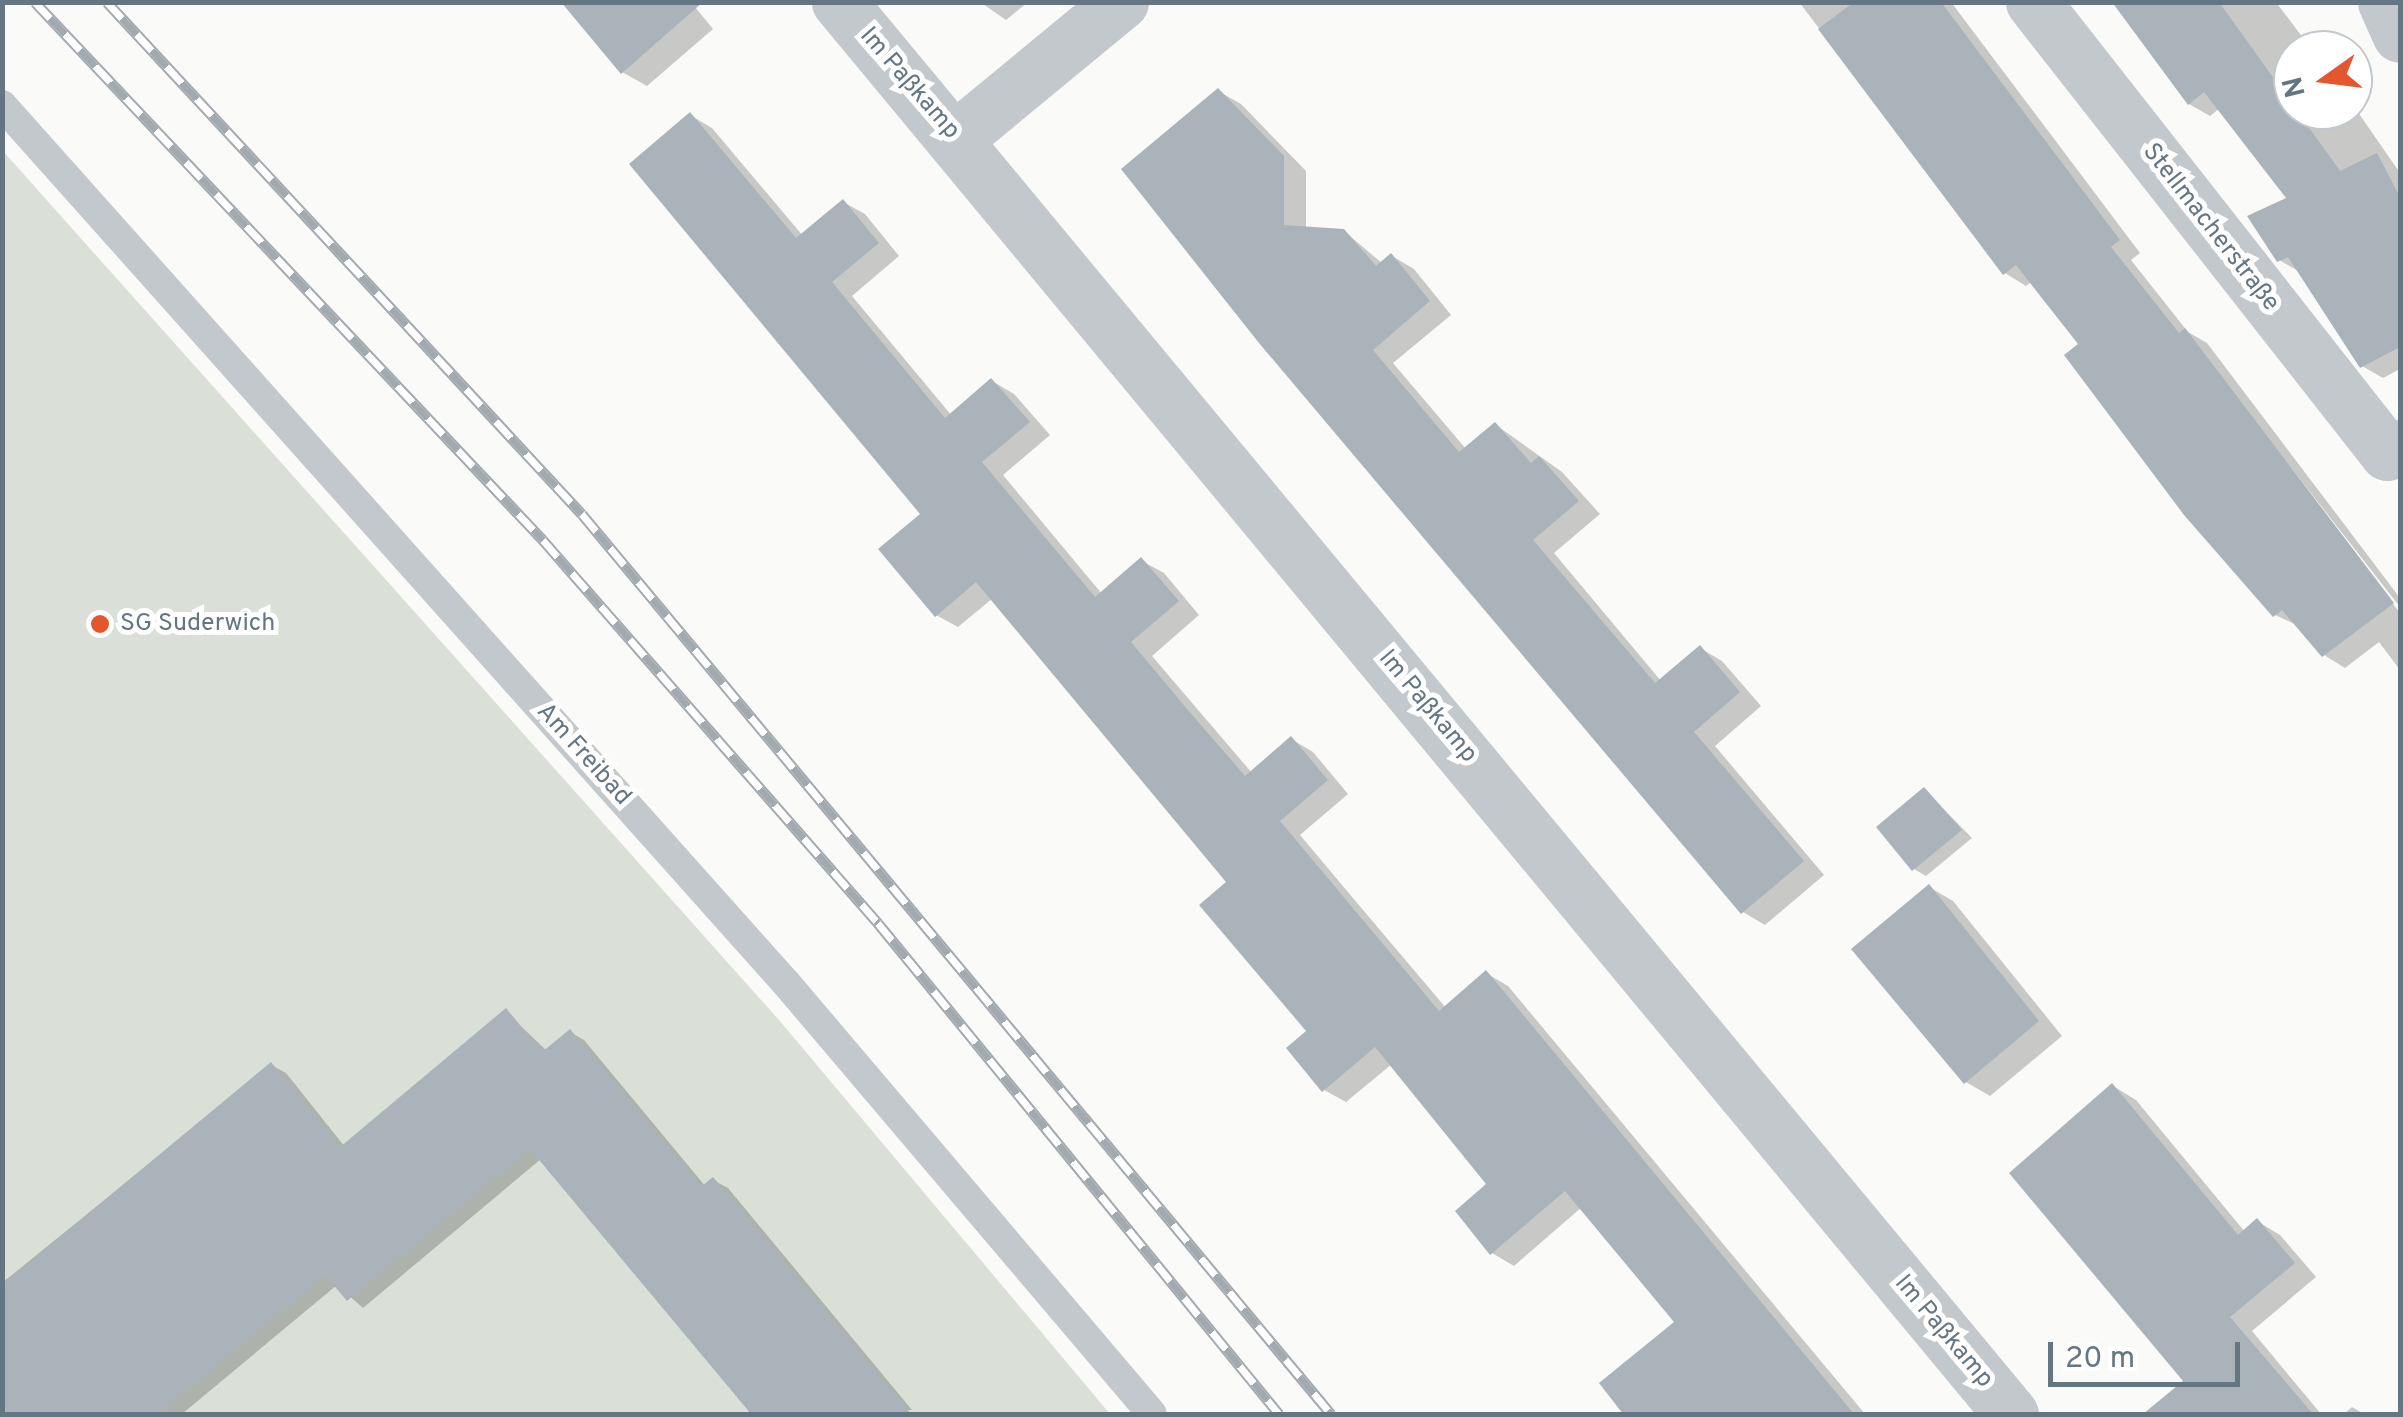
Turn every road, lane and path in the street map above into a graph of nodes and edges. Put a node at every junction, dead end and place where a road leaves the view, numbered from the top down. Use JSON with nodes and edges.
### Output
{"nodes":[{"id":1,"x":839,"y":2,"type":"edge"},
{"id":2,"x":1120,"y":2,"type":"edge"},
{"id":3,"x":2032,"y":2,"type":"edge"},
{"id":4,"x":2385,"y":2,"type":"edge"},
{"id":5,"x":2400,"y":34,"type":"edge"},
{"id":6,"x":2,"y":105,"type":"edge"},
{"id":7,"x":956,"y":138,"type":"junction"},
{"id":8,"x":2396,"y":457,"type":"edge"},
{"id":9,"x":1152,"y":1414,"type":"edge"},
{"id":10,"x":2011,"y":1414,"type":"edge"}],
"edges":[{"from":1,"to":7,"type":"street","name":"Im Paßkamp"},
{"from":2,"to":7,"type":"street"},
{"from":3,"to":8,"type":"street","name":"Stellmacherstraße"},
{"from":4,"to":5,"type":"street"},
{"from":6,"to":9,"type":"lane","name":"Am Freibad"},
{"from":7,"to":10,"type":"street","name":"Im Paßkamp"}]}
